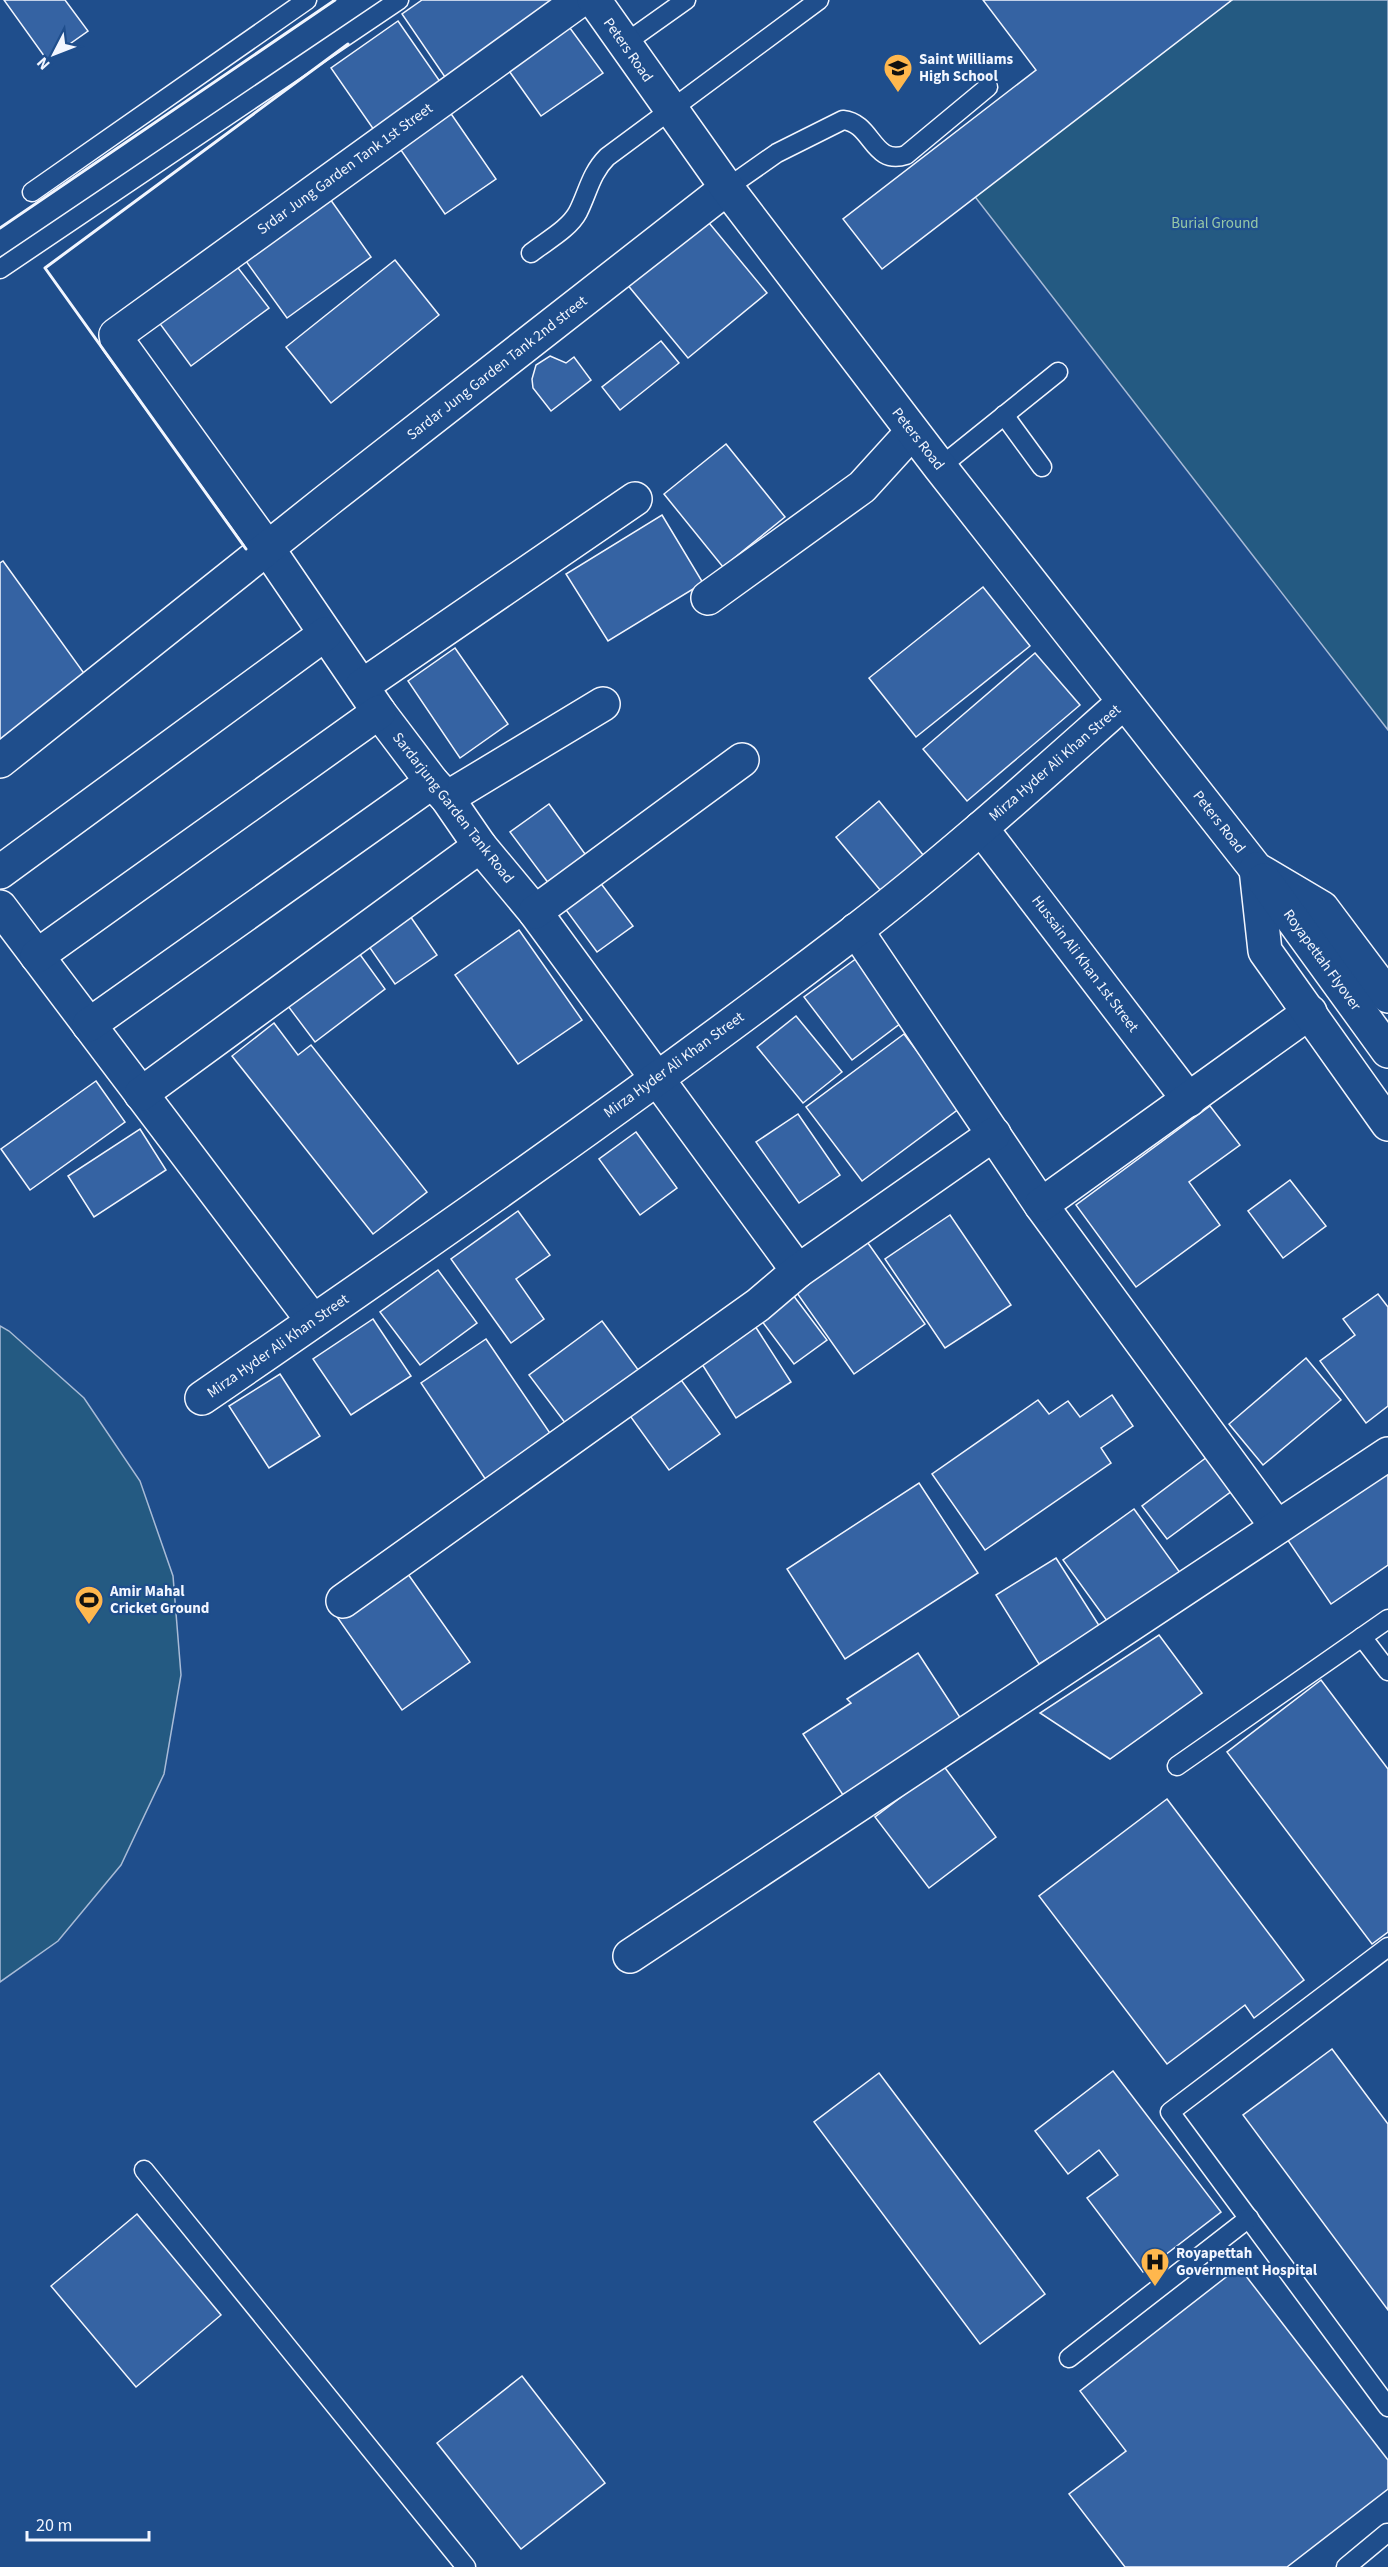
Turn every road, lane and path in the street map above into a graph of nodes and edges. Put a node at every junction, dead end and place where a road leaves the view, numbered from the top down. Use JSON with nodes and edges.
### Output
{"nodes":[{"id":1,"x":307,"y":0,"type":"edge"},
{"id":2,"x":399,"y":0,"type":"edge"},
{"id":3,"x":580,"y":0,"type":"edge"},
{"id":4,"x":594,"y":0,"type":"edge"},
{"id":5,"x":686,"y":0,"type":"edge"},
{"id":6,"x":819,"y":0,"type":"edge"},
{"id":7,"x":624,"y":44,"type":"junction"},
{"id":8,"x":988,"y":87,"type":"dead end"},
{"id":9,"x":670,"y":110,"type":"junction"},
{"id":10,"x":727,"y":188,"type":"junction"},
{"id":11,"x":32,"y":192,"type":"dead end"},
{"id":12,"x":531,"y":253,"type":"dead end"},
{"id":13,"x":0,"y":269,"type":"edge"},
{"id":14,"x":117,"y":340,"type":"joint"},
{"id":15,"x":1058,"y":372,"type":"dead end"},
{"id":16,"x":1004,"y":415,"type":"junction"},
{"id":17,"x":912,"y":432,"type":"junction"},
{"id":18,"x":940,"y":467,"type":"junction"},
{"id":19,"x":1042,"y":468,"type":"dead end"},
{"id":20,"x":635,"y":499,"type":"dead end"},
{"id":21,"x":268,"y":549,"type":"junction"},
{"id":22,"x":708,"y":598,"type":"dead end"},
{"id":23,"x":325,"y":634,"type":"junction"},
{"id":24,"x":371,"y":699,"type":"junction"},
{"id":25,"x":1124,"y":702,"type":"junction"},
{"id":26,"x":603,"y":704,"type":"dead end"},
{"id":27,"x":742,"y":760,"type":"dead end"},
{"id":28,"x":0,"y":761,"type":"edge"},
{"id":29,"x":440,"y":790,"type":"junction"},
{"id":30,"x":981,"y":828,"type":"junction"},
{"id":31,"x":480,"y":846,"type":"junction"},
{"id":32,"x":1256,"y":869,"type":"junction"},
{"id":33,"x":0,"y":872,"type":"edge"},
{"id":34,"x":0,"y":907,"type":"edge"},
{"id":35,"x":535,"y":912,"type":"junction"},
{"id":36,"x":856,"y":930,"type":"junction"},
{"id":37,"x":37,"y":956,"type":"junction"},
{"id":38,"x":1388,"y":996,"type":"edge"},
{"id":39,"x":1310,"y":1012,"type":"junction"},
{"id":40,"x":89,"y":1025,"type":"junction"},
{"id":41,"x":1388,"y":1052,"type":"edge"},
{"id":42,"x":658,"y":1078,"type":"junction"},
{"id":43,"x":141,"y":1094,"type":"junction"},
{"id":44,"x":1189,"y":1100,"type":"junction"},
{"id":45,"x":1388,"y":1124,"type":"edge"},
{"id":46,"x":994,"y":1134,"type":"junction"},
{"id":47,"x":1041,"y":1205,"type":"junction"},
{"id":48,"x":798,"y":1271,"type":"junction"},
{"id":49,"x":314,"y":1322,"type":"junction"},
{"id":50,"x":202,"y":1398,"type":"dead end"},
{"id":51,"x":1388,"y":1454,"type":"edge"},
{"id":52,"x":1277,"y":1527,"type":"junction"},
{"id":53,"x":343,"y":1601,"type":"dead end"},
{"id":54,"x":1388,"y":1619,"type":"edge"},
{"id":55,"x":1362,"y":1637,"type":"junction"},
{"id":56,"x":1388,"y":1671,"type":"edge"},
{"id":57,"x":1177,"y":1766,"type":"dead end"},
{"id":58,"x":1388,"y":1947,"type":"edge"},
{"id":59,"x":630,"y":1956,"type":"dead end"},
{"id":60,"x":144,"y":2170,"type":"dead end"},
{"id":61,"x":1249,"y":2218,"type":"junction"},
{"id":62,"x":1069,"y":2358,"type":"dead end"},
{"id":63,"x":1388,"y":2407,"type":"edge"},
{"id":64,"x":1388,"y":2534,"type":"edge"},
{"id":65,"x":466,"y":2567,"type":"edge"},
{"id":66,"x":1346,"y":2567,"type":"edge"}],
"edges":[{"from":1,"to":11,"type":"lane"},
{"from":2,"to":13,"type":"lane"},
{"from":3,"to":14,"type":"street","name":"Srdar Jung Garden Tank 1st Street"},
{"from":4,"to":7,"type":"street","name":"Peters Road"},
{"from":5,"to":7,"type":"lane"},
{"from":6,"to":9,"type":"lane"},
{"from":7,"to":9,"type":"street","name":"Peters Road"},
{"from":8,"to":10,"type":"lane"},
{"from":9,"to":10,"type":"street","name":"Peters Road"},
{"from":9,"to":12,"type":"lane"},
{"from":10,"to":17,"type":"street","name":"Peters Road"},
{"from":10,"to":21,"type":"street","name":"Sardar Jung Garden Tank 2nd street"},
{"from":14,"to":21,"type":"street","name":"Sardarjung Garden Tank Road"},
{"from":15,"to":16,"type":"lane"},
{"from":16,"to":18,"type":"lane"},
{"from":16,"to":19,"type":"lane"},
{"from":17,"to":18,"type":"street","name":"Peters Road"},
{"from":17,"to":22,"type":"street"},
{"from":18,"to":25,"type":"street","name":"Peters Road"},
{"from":20,"to":24,"type":"street"},
{"from":21,"to":23,"type":"street","name":"Sardarjung Garden Tank Road"},
{"from":21,"to":28,"type":"street","name":"Sardar Jung Garden Tank 2nd street"},
{"from":23,"to":24,"type":"street","name":"Sardarjung Garden Tank Road"},
{"from":23,"to":33,"type":"street"},
{"from":24,"to":29,"type":"street","name":"Sardarjung Garden Tank Road"},
{"from":24,"to":37,"type":"street"},
{"from":25,"to":30,"type":"street","name":"Mirza Hyder Ali Khan Street"},
{"from":25,"to":32,"type":"street","name":"Peters Road"},
{"from":26,"to":29,"type":"street"},
{"from":27,"to":35,"type":"street"},
{"from":29,"to":31,"type":"street","name":"Sardarjung Garden Tank Road"},
{"from":29,"to":40,"type":"street"},
{"from":30,"to":36,"type":"street","name":"Mirza Hyder Ali Khan Street"},
{"from":30,"to":44,"type":"street","name":"Hussain Ali Khan 1st Street"},
{"from":31,"to":35,"type":"street","name":"Sardarjung Garden Tank Road"},
{"from":31,"to":43,"type":"street"},
{"from":32,"to":38,"type":"street","name":"Peters Road"},
{"from":32,"to":39,"type":"street"},
{"from":32,"to":41,"type":"street","name":"Royapettah Flyover"},
{"from":34,"to":37,"type":"street"},
{"from":35,"to":42,"type":"street","name":"Sardarjung Garden Tank Road"},
{"from":36,"to":42,"type":"street","name":"Mirza Hyder Ali Khan Street"},
{"from":36,"to":46,"type":"street"},
{"from":37,"to":40,"type":"street"},
{"from":39,"to":44,"type":"street"},
{"from":39,"to":45,"type":"street"},
{"from":40,"to":43,"type":"street"},
{"from":42,"to":48,"type":"street","name":"Sardarjung Garden Tank Road"},
{"from":42,"to":49,"type":"street","name":"Mirza Hyder Ali Khan Street"},
{"from":43,"to":49,"type":"street"},
{"from":44,"to":47,"type":"street"},
{"from":46,"to":47,"type":"street"},
{"from":46,"to":48,"type":"street"},
{"from":47,"to":52,"type":"street"},
{"from":48,"to":53,"type":"street"},
{"from":49,"to":50,"type":"street","name":"Mirza Hyder Ali Khan Street"},
{"from":51,"to":52,"type":"street"},
{"from":52,"to":59,"type":"street"},
{"from":54,"to":55,"type":"lane"},
{"from":55,"to":56,"type":"lane"},
{"from":55,"to":57,"type":"lane"},
{"from":58,"to":61,"type":"lane"},
{"from":60,"to":65,"type":"lane"},
{"from":61,"to":62,"type":"lane"},
{"from":61,"to":63,"type":"lane"},
{"from":64,"to":66,"type":"lane"}]}
